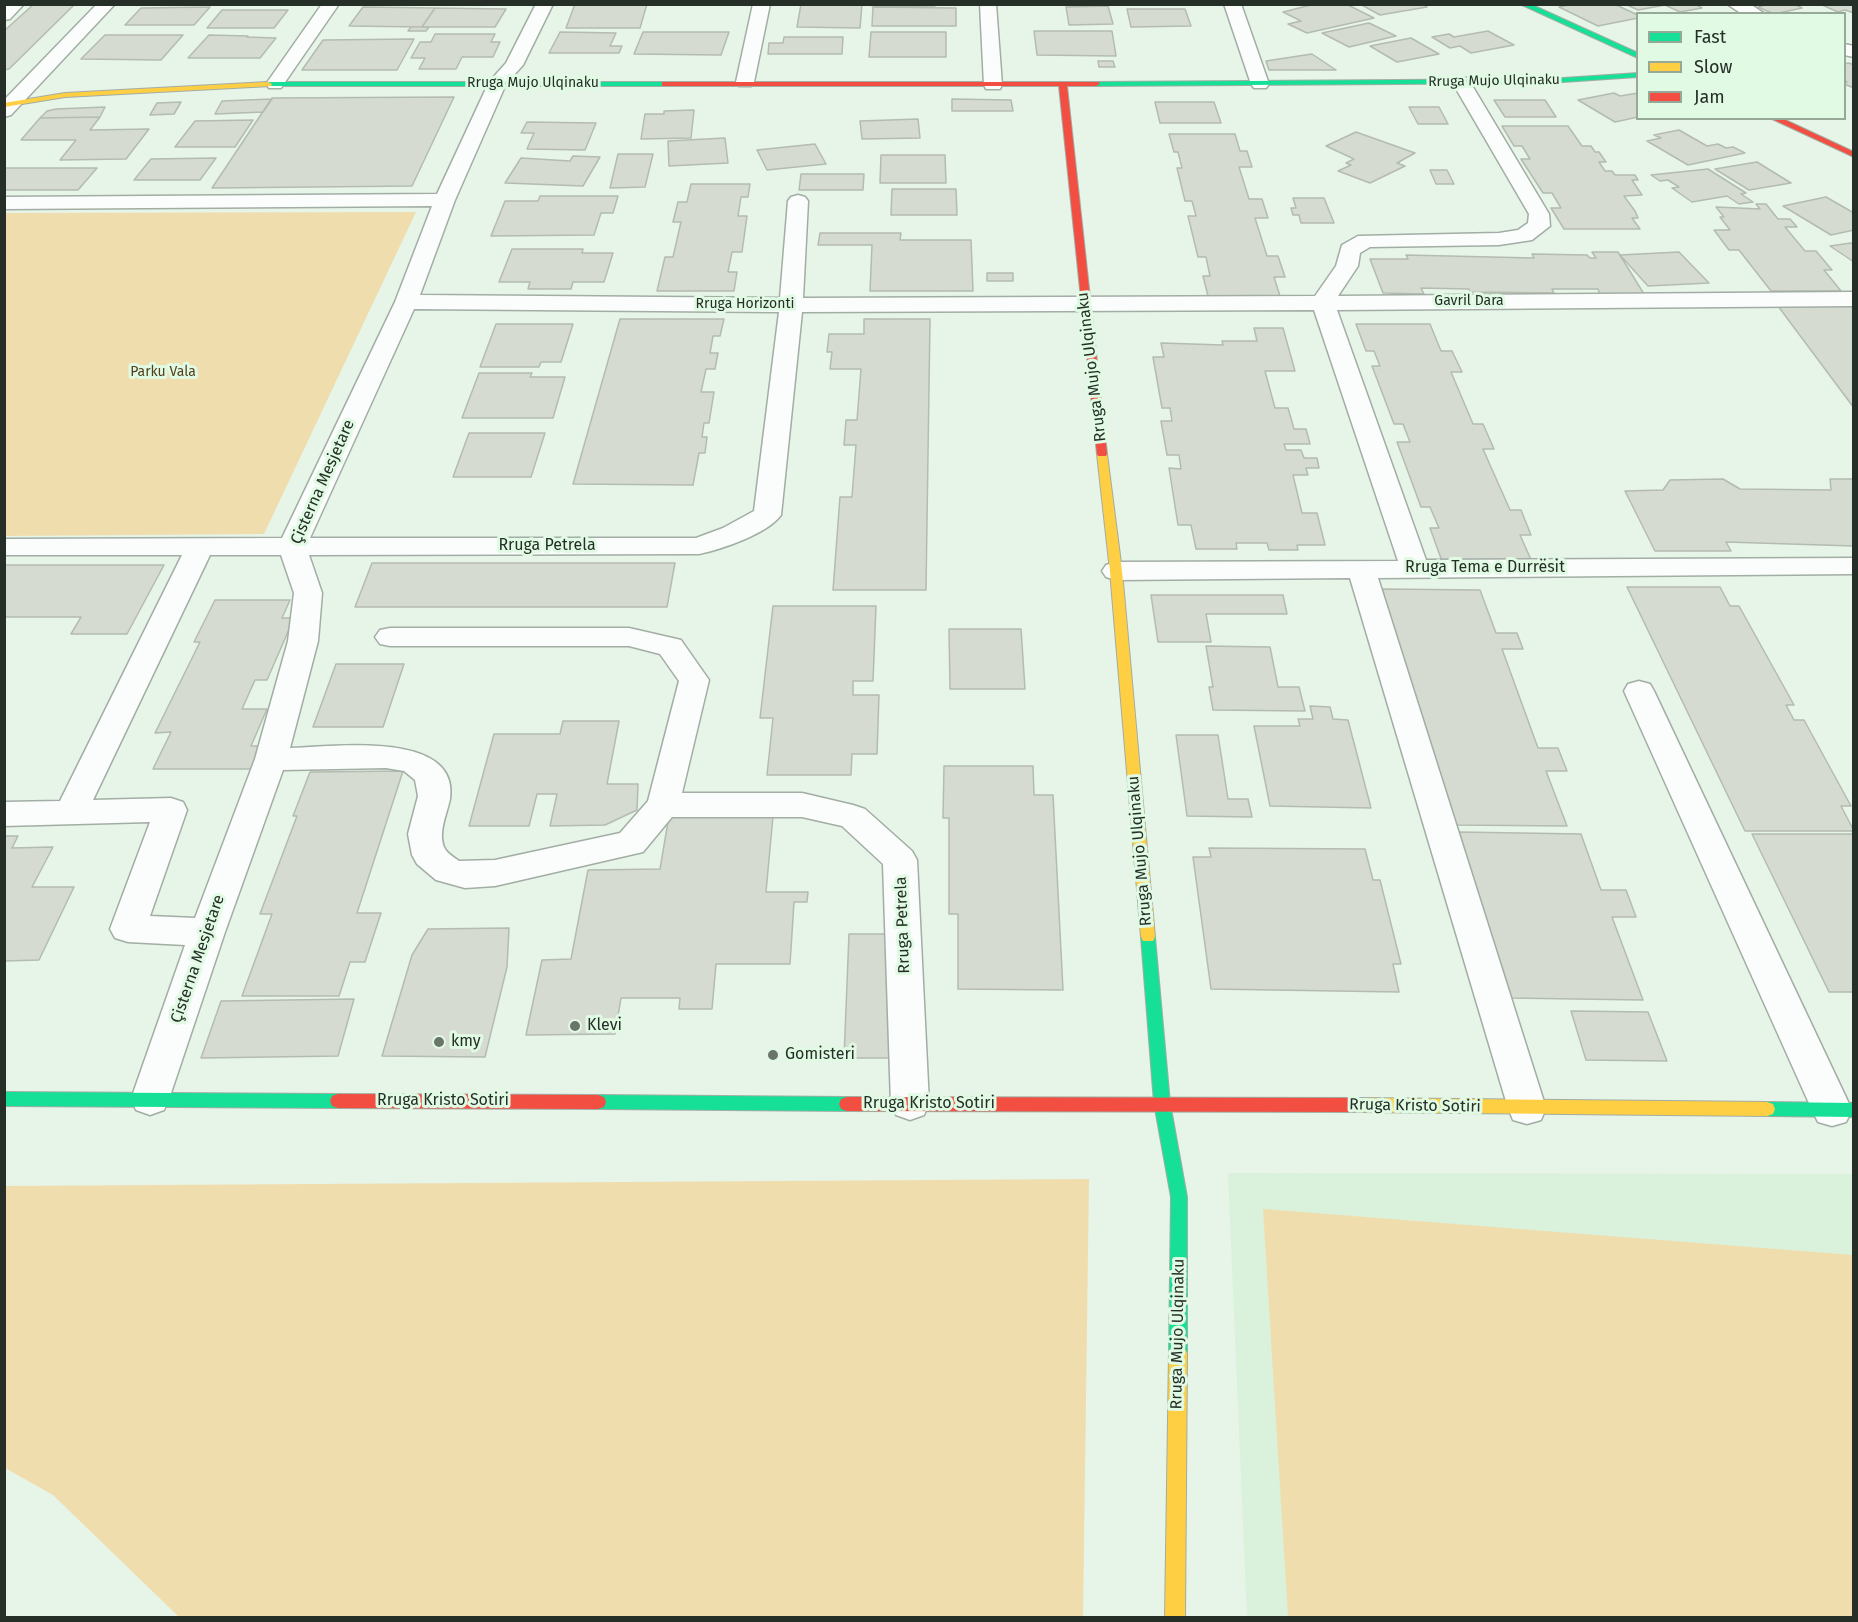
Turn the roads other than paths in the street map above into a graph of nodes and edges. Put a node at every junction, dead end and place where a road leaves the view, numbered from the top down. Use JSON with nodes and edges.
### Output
{"nodes":[{"id":1,"x":16,"y":4,"type":"edge"},
{"id":2,"x":107,"y":4,"type":"edge"},
{"id":3,"x":331,"y":4,"type":"edge"},
{"id":4,"x":545,"y":4,"type":"edge"},
{"id":5,"x":762,"y":4,"type":"edge"},
{"id":6,"x":988,"y":4,"type":"edge"},
{"id":7,"x":1232,"y":4,"type":"edge"},
{"id":8,"x":1523,"y":4,"type":"edge"},
{"id":9,"x":1735,"y":4,"type":"edge"},
{"id":10,"x":1753,"y":12,"type":"edge"},
{"id":11,"x":4,"y":15,"type":"edge"},
{"id":12,"x":1636,"y":55,"type":"edge"},
{"id":13,"x":1636,"y":75,"type":"edge"},
{"id":14,"x":498,"y":82,"type":"junction"},
{"id":15,"x":745,"y":82,"type":"junction"},
{"id":16,"x":1461,"y":82,"type":"junction"},
{"id":17,"x":275,"y":84,"type":"junction"},
{"id":18,"x":1260,"y":84,"type":"junction"},
{"id":19,"x":993,"y":86,"type":"junction"},
{"id":20,"x":1063,"y":86,"type":"junction"},
{"id":21,"x":6,"y":106,"type":"edge"},
{"id":22,"x":1778,"y":120,"type":"edge"},
{"id":23,"x":1854,"y":155,"type":"edge"},
{"id":24,"x":445,"y":200,"type":"junction"},
{"id":25,"x":798,"y":201,"type":"dead end"},
{"id":26,"x":4,"y":202,"type":"edge"},
{"id":27,"x":1854,"y":299,"type":"edge"},
{"id":28,"x":406,"y":302,"type":"junction"},
{"id":29,"x":1323,"y":302,"type":"junction"},
{"id":30,"x":790,"y":304,"type":"junction"},
{"id":31,"x":1085,"y":305,"type":"junction"},
{"id":32,"x":4,"y":547,"type":"edge"},
{"id":33,"x":200,"y":547,"type":"junction"},
{"id":34,"x":292,"y":547,"type":"junction"},
{"id":35,"x":1854,"y":566,"type":"edge"},
{"id":36,"x":1361,"y":568,"type":"junction"},
{"id":37,"x":1415,"y":568,"type":"junction"},
{"id":38,"x":1116,"y":571,"type":"junction"},
{"id":39,"x":390,"y":637,"type":"dead end"},
{"id":40,"x":1639,"y":691,"type":"dead end"},
{"id":41,"x":271,"y":759,"type":"junction"},
{"id":42,"x":663,"y":805,"type":"junction"},
{"id":43,"x":71,"y":812,"type":"junction"},
{"id":44,"x":4,"y":814,"type":"edge"},
{"id":45,"x":207,"y":932,"type":"junction"},
{"id":46,"x":4,"y":1099,"type":"edge"},
{"id":47,"x":150,"y":1100,"type":"junction"},
{"id":48,"x":1162,"y":1103,"type":"junction"},
{"id":49,"x":910,"y":1104,"type":"junction"},
{"id":50,"x":1527,"y":1108,"type":"junction"},
{"id":51,"x":1843,"y":1110,"type":"edge"},
{"id":52,"x":1175,"y":1617,"type":"edge"}],
"edges":[{"from":1,"to":11,"type":"street"},
{"from":2,"to":21,"type":"street"},
{"from":3,"to":17,"type":"street"},
{"from":4,"to":14,"type":"street","name":"Çisterna Mesjetare"},
{"from":5,"to":15,"type":"street"},
{"from":6,"to":19,"type":"street"},
{"from":7,"to":18,"type":"street"},
{"from":8,"to":12,"type":"street"},
{"from":9,"to":10,"type":"street"},
{"from":13,"to":16,"type":"street","name":"Rruga Mujo Ulqinaku"},
{"from":14,"to":15,"type":"street","name":"Rruga Mujo Ulqinaku"},
{"from":14,"to":17,"type":"street","name":"Rruga Mujo Ulqinaku"},
{"from":14,"to":24,"type":"street","name":"Çisterna Mesjetare"},
{"from":15,"to":19,"type":"street","name":"Rruga Mujo Ulqinaku"},
{"from":16,"to":18,"type":"street","name":"Rruga Mujo Ulqinaku"},
{"from":16,"to":29,"type":"street"},
{"from":17,"to":21,"type":"street","name":"Rruga Mujo Ulqinaku"},
{"from":18,"to":20,"type":"street","name":"Rruga Mujo Ulqinaku"},
{"from":19,"to":20,"type":"street","name":"Rruga Mujo Ulqinaku"},
{"from":20,"to":31,"type":"street","name":"Rruga Mujo Ulqinaku"},
{"from":22,"to":23,"type":"street"},
{"from":24,"to":26,"type":"street"},
{"from":24,"to":28,"type":"street","name":"Çisterna Mesjetare"},
{"from":25,"to":30,"type":"street","name":"Rruga Petrela"},
{"from":27,"to":29,"type":"street","name":"Gavril Dara"},
{"from":28,"to":30,"type":"street","name":"Rruga Horizonti"},
{"from":28,"to":34,"type":"street","name":"Çisterna Mesjetare"},
{"from":29,"to":31,"type":"street","name":"Gavril Dara"},
{"from":29,"to":37,"type":"street"},
{"from":30,"to":31,"type":"street","name":"Rruga Horizonti"},
{"from":30,"to":34,"type":"street","name":"Rruga Petrela"},
{"from":31,"to":38,"type":"street","name":"Rruga Mujo Ulqinaku"},
{"from":32,"to":33,"type":"street","name":"Rruga Petrela"},
{"from":33,"to":34,"type":"street","name":"Rruga Petrela"},
{"from":33,"to":43,"type":"street"},
{"from":34,"to":41,"type":"street","name":"Çisterna Mesjetare"},
{"from":35,"to":37,"type":"street","name":"Rruga Tema e Durrësit"},
{"from":36,"to":37,"type":"street","name":"Rruga Tema e Durrësit"},
{"from":36,"to":38,"type":"street","name":"Rruga Tema e Durrësit"},
{"from":36,"to":50,"type":"street"},
{"from":38,"to":48,"type":"street","name":"Rruga Mujo Ulqinaku"},
{"from":39,"to":42,"type":"street"},
{"from":40,"to":51,"type":"street"},
{"from":41,"to":42,"type":"street"},
{"from":41,"to":45,"type":"street","name":"Çisterna Mesjetare"},
{"from":42,"to":49,"type":"street","name":"Rruga Petrela"},
{"from":43,"to":44,"type":"street"},
{"from":43,"to":45,"type":"street"},
{"from":45,"to":47,"type":"street","name":"Çisterna Mesjetare"},
{"from":46,"to":47,"type":"street","name":"Rruga Kristo Sotiri"},
{"from":47,"to":49,"type":"street","name":"Rruga Kristo Sotiri"},
{"from":48,"to":49,"type":"street","name":"Rruga Kristo Sotiri"},
{"from":48,"to":50,"type":"street","name":"Rruga Kristo Sotiri"},
{"from":48,"to":52,"type":"street","name":"Rruga Mujo Ulqinaku"},
{"from":50,"to":51,"type":"street","name":"Rruga Kristo Sotiri"}]}
